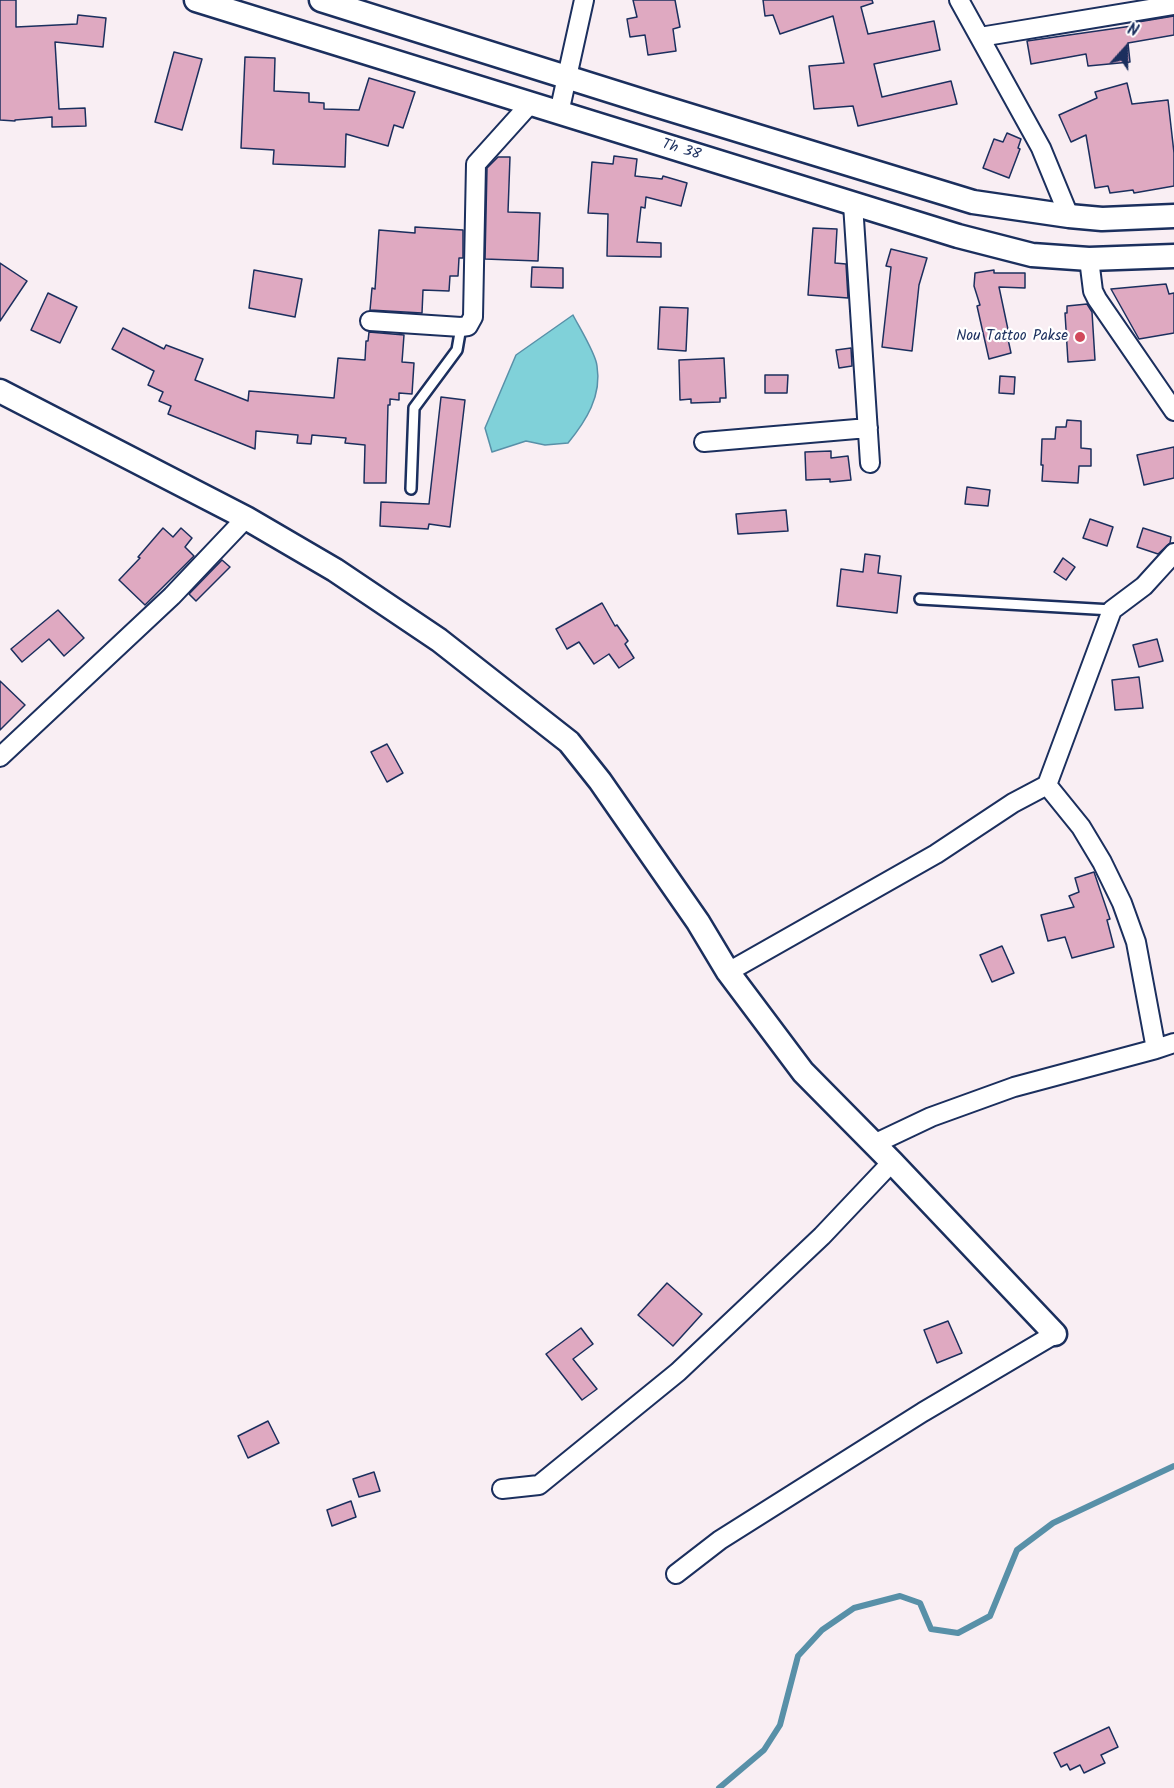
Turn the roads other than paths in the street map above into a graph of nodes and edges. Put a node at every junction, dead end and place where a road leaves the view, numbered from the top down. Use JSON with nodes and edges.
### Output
{"nodes":[{"id":1,"x":196,"y":0,"type":"edge"},
{"id":2,"x":321,"y":0,"type":"edge"},
{"id":3,"x":584,"y":0,"type":"edge"},
{"id":4,"x":959,"y":0,"type":"edge"},
{"id":5,"x":1174,"y":4,"type":"edge"},
{"id":6,"x":980,"y":37,"type":"junction"},
{"id":7,"x":567,"y":77,"type":"junction"},
{"id":8,"x":530,"y":104,"type":"junction"},
{"id":9,"x":559,"y":113,"type":"junction"},
{"id":10,"x":853,"y":204,"type":"junction"},
{"id":11,"x":1069,"y":216,"type":"junction"},
{"id":12,"x":1174,"y":216,"type":"edge"},
{"id":13,"x":1174,"y":256,"type":"edge"},
{"id":14,"x":1089,"y":260,"type":"junction"},
{"id":15,"x":370,"y":321,"type":"dead end"},
{"id":16,"x":461,"y":327,"type":"junction"},
{"id":17,"x":0,"y":391,"type":"edge"},
{"id":18,"x":1174,"y":411,"type":"edge"},
{"id":19,"x":868,"y":428,"type":"junction"},
{"id":20,"x":704,"y":442,"type":"dead end"},
{"id":21,"x":870,"y":463,"type":"dead end"},
{"id":22,"x":411,"y":489,"type":"dead end"},
{"id":23,"x":246,"y":518,"type":"junction"},
{"id":24,"x":1174,"y":553,"type":"edge"},
{"id":25,"x":920,"y":599,"type":"dead end"},
{"id":26,"x":1112,"y":610,"type":"junction"},
{"id":27,"x":0,"y":757,"type":"edge"},
{"id":28,"x":1047,"y":785,"type":"junction"},
{"id":29,"x":728,"y":972,"type":"junction"},
{"id":30,"x":1174,"y":1043,"type":"edge"},
{"id":31,"x":1156,"y":1049,"type":"junction"},
{"id":32,"x":874,"y":1144,"type":"junction"},
{"id":33,"x":892,"y":1162,"type":"junction"},
{"id":34,"x":1055,"y":1334,"type":"joint"},
{"id":35,"x":502,"y":1489,"type":"dead end"},
{"id":36,"x":676,"y":1574,"type":"dead end"}],
"edges":[{"from":1,"to":8,"type":"street","name":"Th 38"},
{"from":2,"to":7,"type":"street"},
{"from":3,"to":7,"type":"street"},
{"from":4,"to":6,"type":"street"},
{"from":5,"to":6,"type":"street"},
{"from":6,"to":11,"type":"street"},
{"from":7,"to":9,"type":"street"},
{"from":7,"to":11,"type":"street"},
{"from":8,"to":9,"type":"street","name":"Th 38"},
{"from":8,"to":16,"type":"street"},
{"from":9,"to":10,"type":"street","name":"Th 38"},
{"from":10,"to":14,"type":"street","name":"Th 38"},
{"from":10,"to":19,"type":"street"},
{"from":11,"to":12,"type":"street"},
{"from":13,"to":14,"type":"street","name":"Th 38"},
{"from":14,"to":18,"type":"street"},
{"from":15,"to":16,"type":"street"},
{"from":16,"to":22,"type":"lane"},
{"from":17,"to":23,"type":"street"},
{"from":19,"to":20,"type":"street"},
{"from":19,"to":21,"type":"street"},
{"from":23,"to":27,"type":"street"},
{"from":23,"to":29,"type":"street"},
{"from":24,"to":26,"type":"street"},
{"from":25,"to":26,"type":"lane"},
{"from":26,"to":28,"type":"street"},
{"from":28,"to":29,"type":"street"},
{"from":28,"to":31,"type":"street"},
{"from":29,"to":32,"type":"street"},
{"from":30,"to":31,"type":"street"},
{"from":31,"to":32,"type":"street"},
{"from":32,"to":33,"type":"street"},
{"from":33,"to":34,"type":"street"},
{"from":33,"to":35,"type":"street"},
{"from":34,"to":36,"type":"street"}]}
